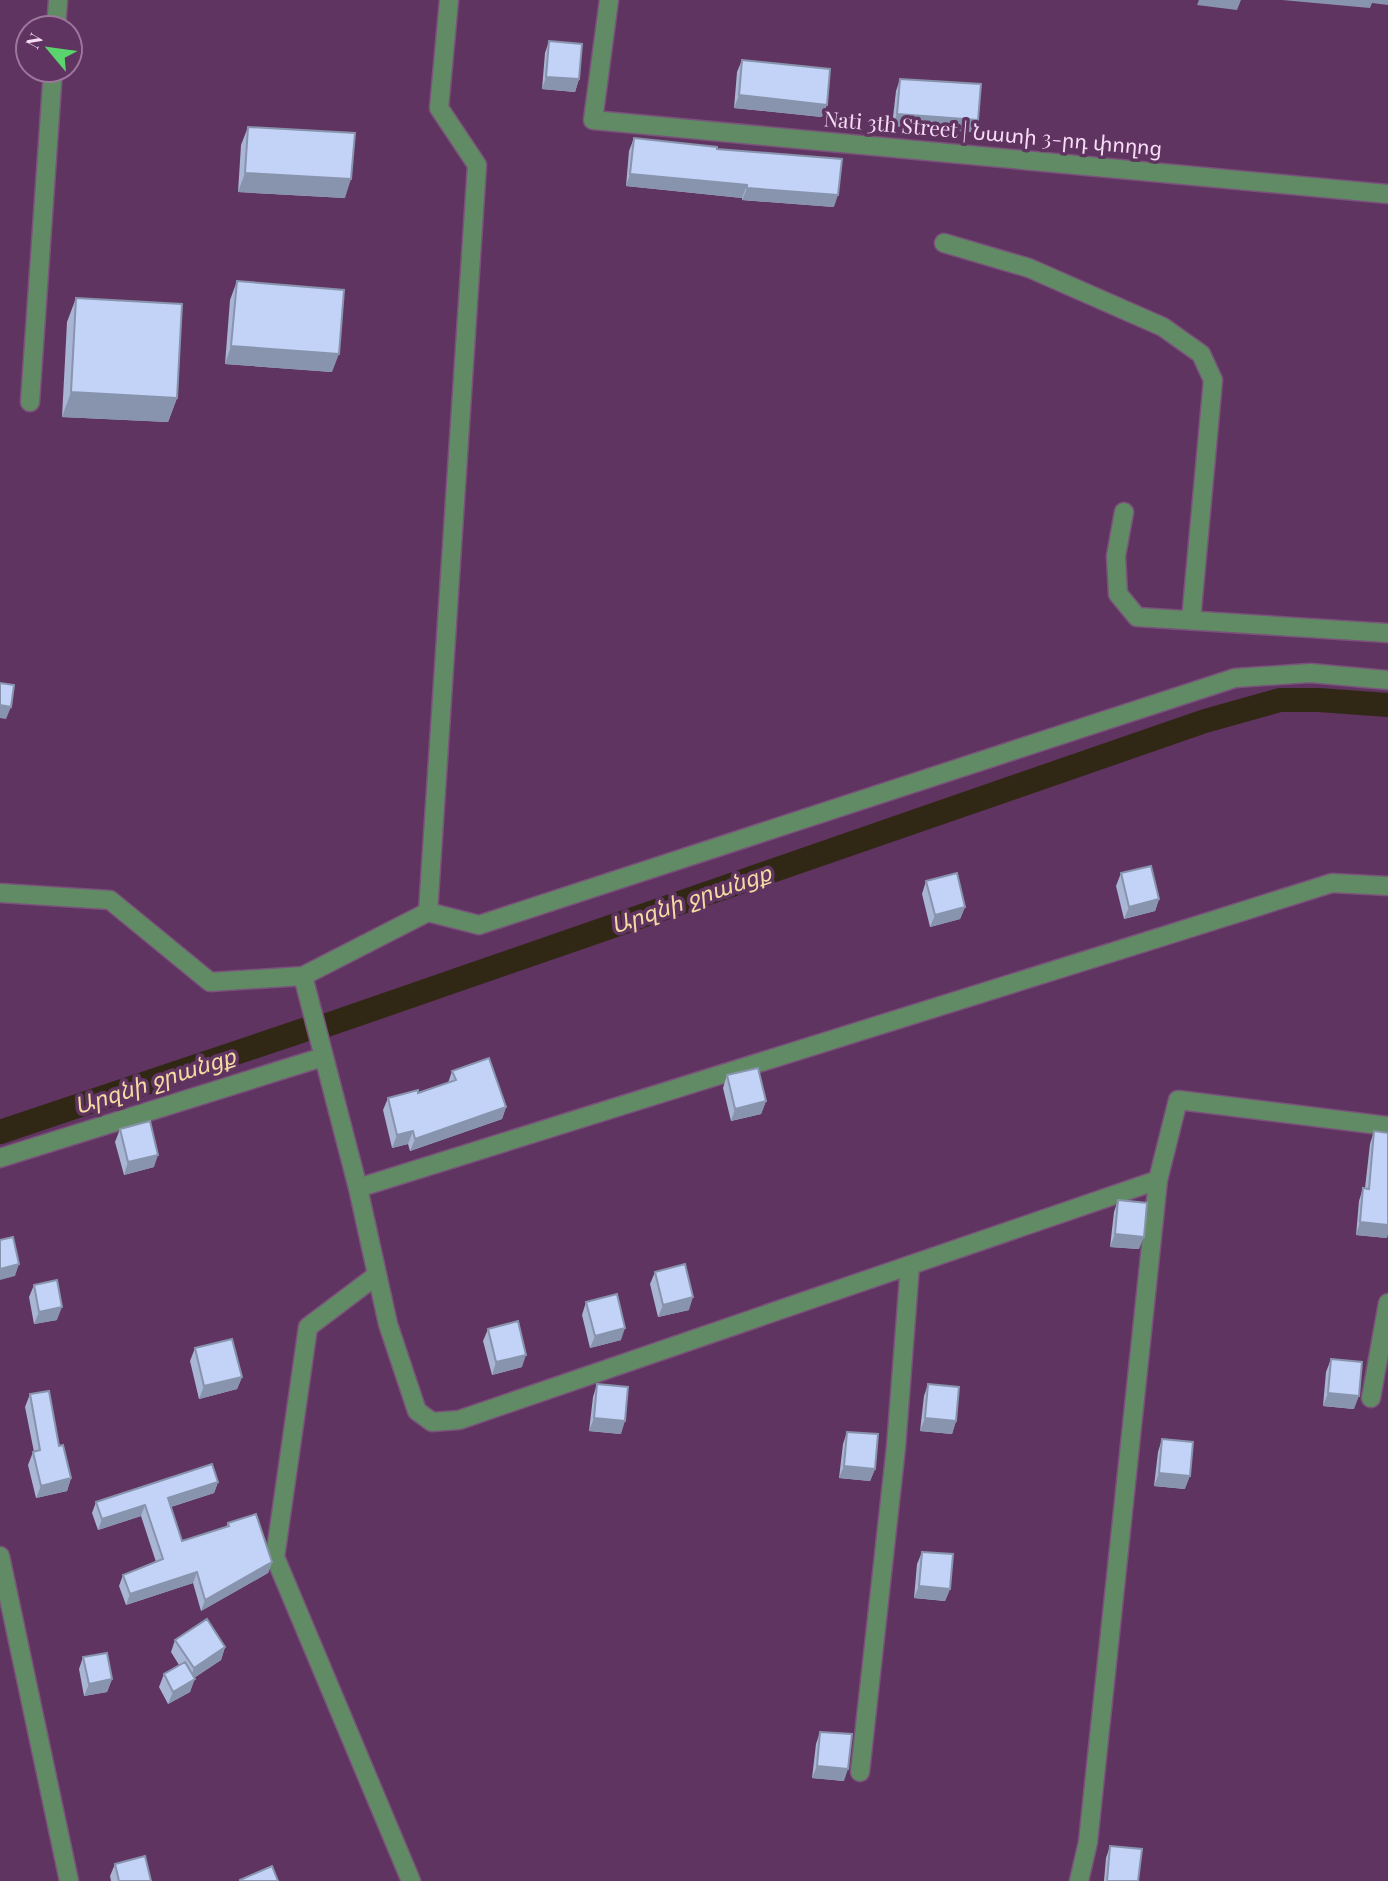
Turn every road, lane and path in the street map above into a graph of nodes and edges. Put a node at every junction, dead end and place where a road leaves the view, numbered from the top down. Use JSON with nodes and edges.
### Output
{"nodes":[{"id":1,"x":449,"y":0,"type":"edge"},
{"id":2,"x":609,"y":0,"type":"edge"},
{"id":3,"x":52,"y":84,"type":"edge"},
{"id":4,"x":1388,"y":194,"type":"edge"},
{"id":5,"x":944,"y":243,"type":"dead end"},
{"id":6,"x":30,"y":402,"type":"dead end"},
{"id":7,"x":1124,"y":512,"type":"dead end"},
{"id":8,"x":1191,"y":620,"type":"junction"},
{"id":9,"x":1388,"y":633,"type":"edge"},
{"id":10,"x":1388,"y":680,"type":"edge"},
{"id":11,"x":1388,"y":886,"type":"edge"},
{"id":12,"x":0,"y":893,"type":"edge"},
{"id":13,"x":428,"y":912,"type":"junction"},
{"id":14,"x":303,"y":976,"type":"junction"},
{"id":15,"x":323,"y":1057,"type":"junction"},
{"id":16,"x":1388,"y":1126,"type":"edge"},
{"id":17,"x":0,"y":1158,"type":"edge"},
{"id":18,"x":1158,"y":1180,"type":"junction"},
{"id":19,"x":358,"y":1188,"type":"junction"},
{"id":20,"x":910,"y":1265,"type":"junction"},
{"id":21,"x":377,"y":1275,"type":"junction"},
{"id":22,"x":1388,"y":1303,"type":"edge"},
{"id":23,"x":1371,"y":1398,"type":"dead end"},
{"id":24,"x":0,"y":1556,"type":"edge"},
{"id":25,"x":860,"y":1772,"type":"dead end"},
{"id":26,"x":69,"y":1881,"type":"edge"},
{"id":27,"x":411,"y":1881,"type":"edge"},
{"id":28,"x":1079,"y":1881,"type":"edge"}],
"edges":[{"from":1,"to":13,"type":"street"},
{"from":2,"to":4,"type":"street","name":"Nati 3th Street | Նատի 3-րդ փողոց"},
{"from":3,"to":6,"type":"street"},
{"from":5,"to":8,"type":"street"},
{"from":7,"to":8,"type":"street"},
{"from":8,"to":9,"type":"street"},
{"from":10,"to":13,"type":"street"},
{"from":11,"to":19,"type":"street"},
{"from":12,"to":14,"type":"street"},
{"from":13,"to":14,"type":"street"},
{"from":14,"to":15,"type":"street"},
{"from":15,"to":17,"type":"street"},
{"from":15,"to":19,"type":"street"},
{"from":16,"to":18,"type":"street"},
{"from":18,"to":20,"type":"street"},
{"from":18,"to":28,"type":"street"},
{"from":19,"to":21,"type":"street"},
{"from":20,"to":21,"type":"street"},
{"from":20,"to":25,"type":"street"},
{"from":21,"to":27,"type":"street"},
{"from":22,"to":23,"type":"street"},
{"from":24,"to":26,"type":"street"}]}
